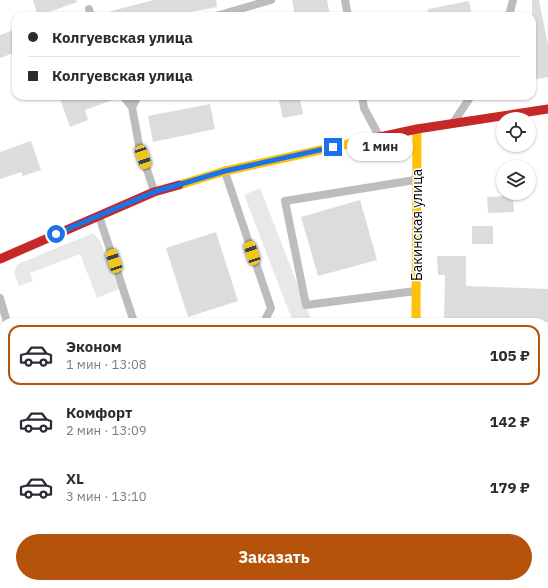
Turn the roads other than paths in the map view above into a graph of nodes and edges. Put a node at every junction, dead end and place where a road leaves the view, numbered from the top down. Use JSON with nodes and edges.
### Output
{"nodes":[{"id":1,"x":271,"y":0,"type":"edge"},
{"id":2,"x":345,"y":0,"type":"edge"},
{"id":3,"x":513,"y":0,"type":"edge"},
{"id":4,"x":230,"y":12,"type":"edge"},
{"id":5,"x":347,"y":12,"type":"edge"},
{"id":6,"x":510,"y":12,"type":"edge"},
{"id":7,"x":127,"y":100,"type":"edge"},
{"id":8,"x":136,"y":100,"type":"edge"},
{"id":9,"x":363,"y":100,"type":"edge"},
{"id":10,"x":468,"y":100,"type":"edge"},
{"id":11,"x":132,"y":106,"type":"junction"},
{"id":12,"x":548,"y":108,"type":"edge"},
{"id":13,"x":452,"y":124,"type":"junction"},
{"id":14,"x":417,"y":129,"type":"junction"},
{"id":15,"x":379,"y":136,"type":"junction"},
{"id":16,"x":225,"y":171,"type":"junction"},
{"id":17,"x":417,"y":179,"type":"junction"},
{"id":18,"x":154,"y":192,"type":"junction"},
{"id":19,"x":99,"y":216,"type":"junction"},
{"id":20,"x":0,"y":259,"type":"edge"},
{"id":21,"x":417,"y":291,"type":"junction"},
{"id":22,"x":0,"y":298,"type":"edge"},
{"id":23,"x":6,"y":318,"type":"edge"},
{"id":24,"x":133,"y":318,"type":"edge"},
{"id":25,"x":266,"y":318,"type":"edge"},
{"id":26,"x":416,"y":318,"type":"edge"}],
"edges":[{"from":1,"to":4,"type":"lane"},
{"from":2,"to":5,"type":"lane"},
{"from":3,"to":6,"type":"lane"},
{"from":7,"to":11,"type":"lane"},
{"from":8,"to":11,"type":"lane"},
{"from":9,"to":15,"type":"lane"},
{"from":10,"to":13,"type":"lane"},
{"from":11,"to":18,"type":"lane"},
{"from":12,"to":13,"type":"street"},
{"from":13,"to":14,"type":"street"},
{"from":14,"to":15,"type":"street"},
{"from":14,"to":17,"type":"street","name":"Бакинская улица"},
{"from":15,"to":16,"type":"street"},
{"from":16,"to":18,"type":"street"},
{"from":16,"to":25,"type":"lane"},
{"from":17,"to":21,"type":"street","name":"Бакинская улица"},
{"from":17,"to":21,"type":"lane"},
{"from":18,"to":19,"type":"street"},
{"from":19,"to":20,"type":"street"},
{"from":19,"to":24,"type":"lane"},
{"from":21,"to":26,"type":"street","name":"Бакинская улица"},
{"from":22,"to":23,"type":"lane"}]}
